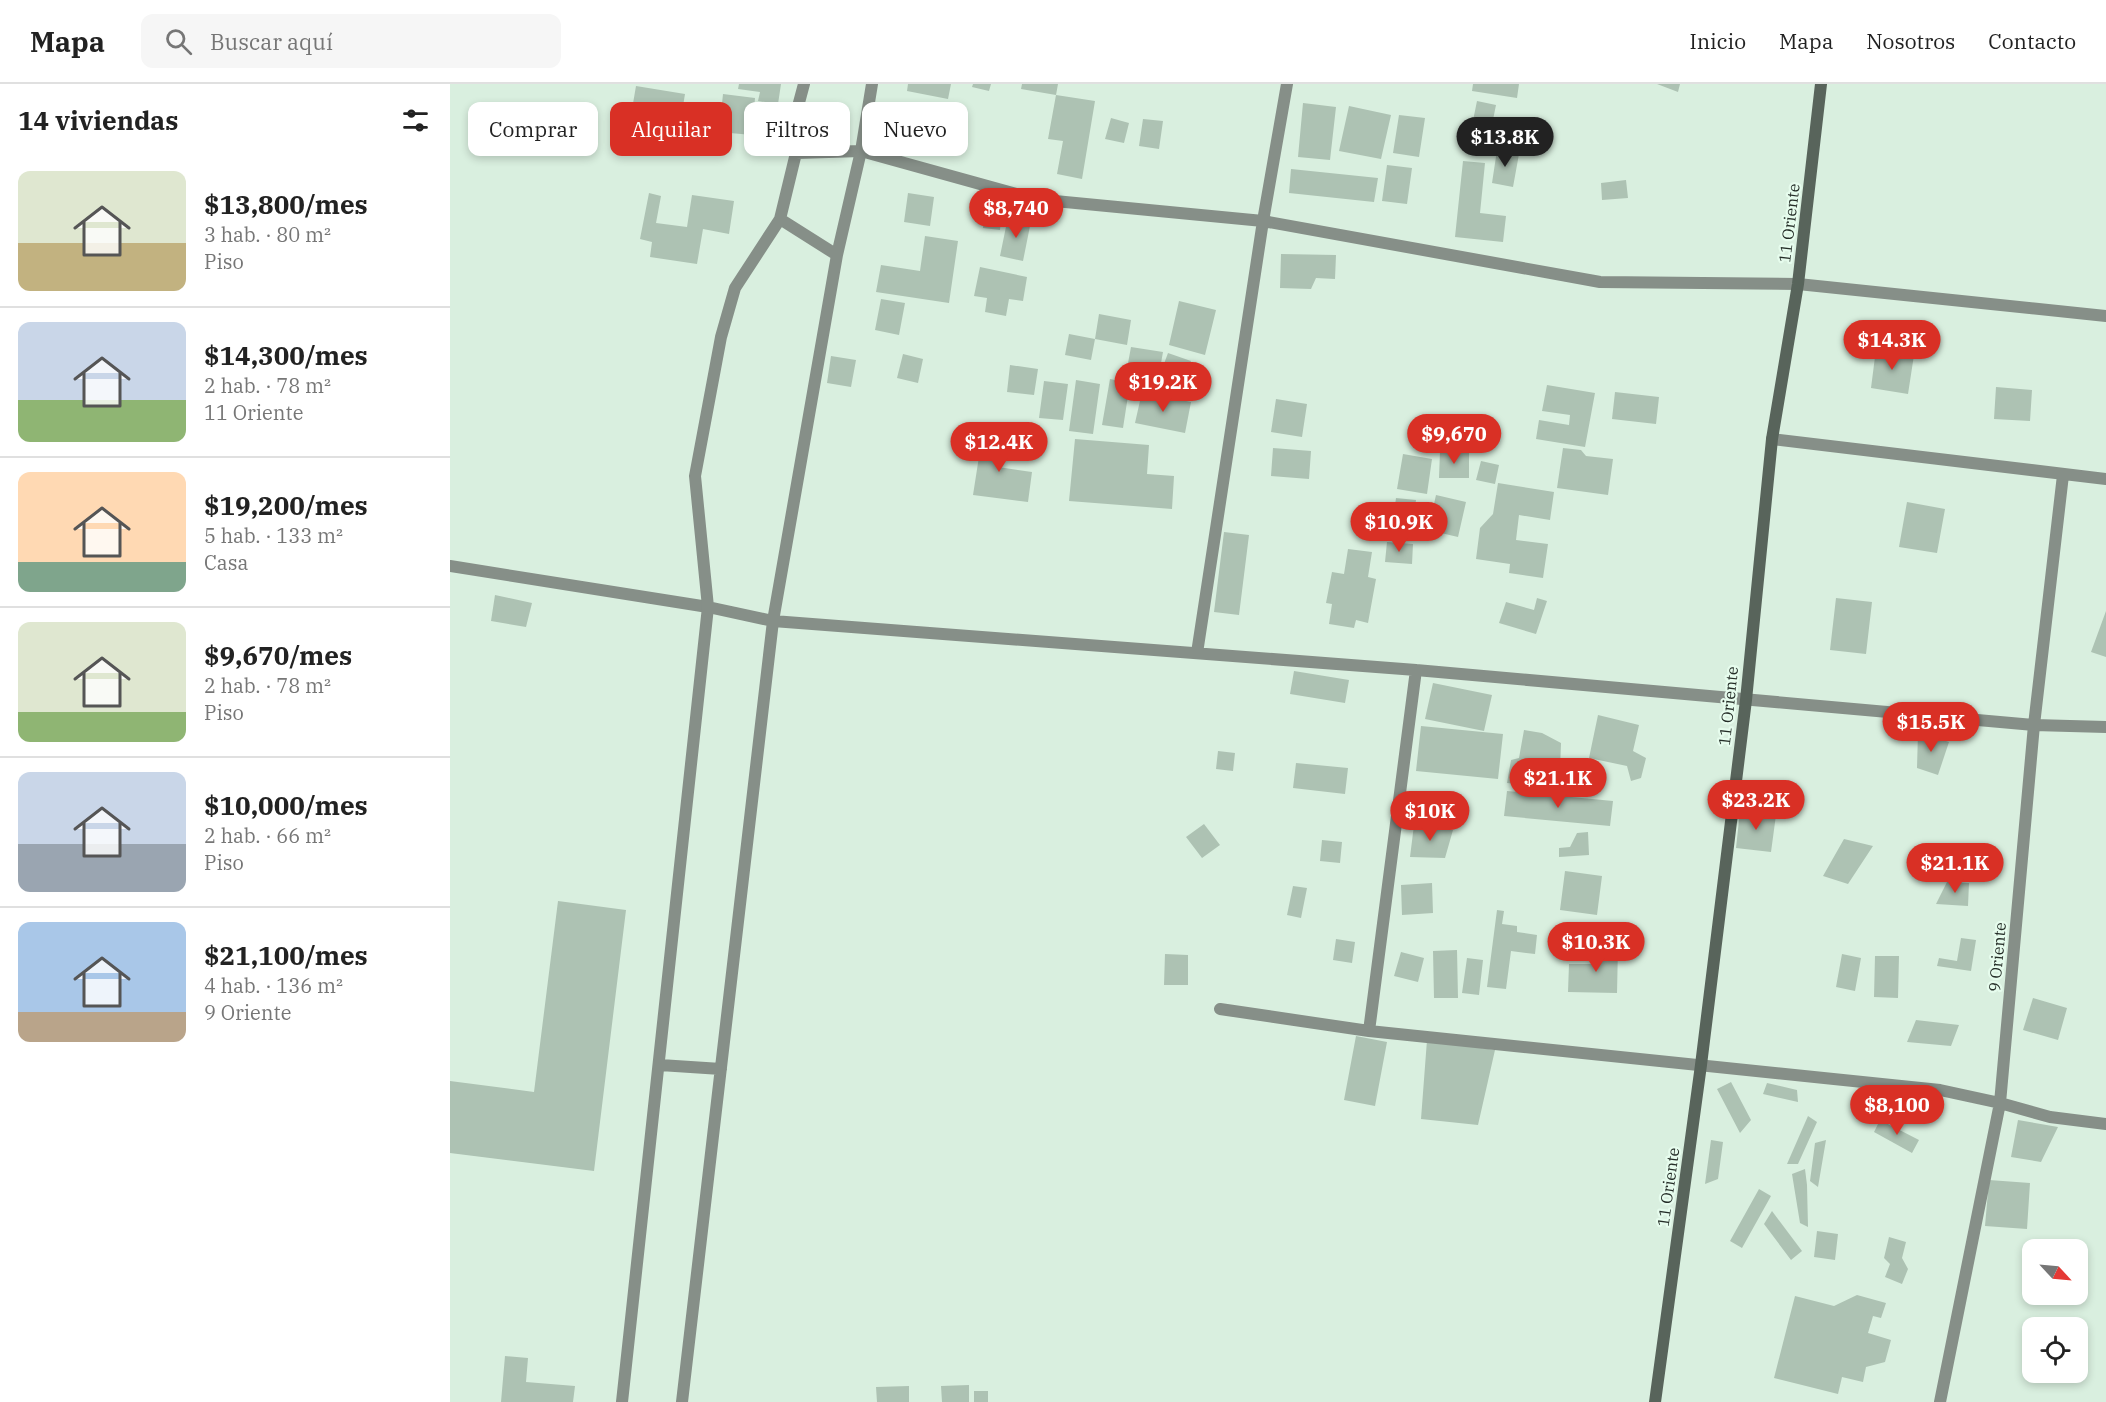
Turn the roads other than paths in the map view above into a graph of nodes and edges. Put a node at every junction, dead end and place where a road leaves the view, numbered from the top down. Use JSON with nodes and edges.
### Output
{"nodes":[{"id":1,"x":804,"y":84,"type":"edge"},
{"id":2,"x":873,"y":84,"type":"edge"},
{"id":3,"x":1287,"y":84,"type":"edge"},
{"id":4,"x":1821,"y":84,"type":"edge"},
{"id":5,"x":799,"y":102,"type":"edge"},
{"id":6,"x":850,"y":151,"type":"edge"},
{"id":7,"x":861,"y":151,"type":"junction"},
{"id":8,"x":795,"y":156,"type":"edge"},
{"id":9,"x":780,"y":219,"type":"junction"},
{"id":10,"x":1263,"y":221,"type":"junction"},
{"id":11,"x":837,"y":255,"type":"junction"},
{"id":12,"x":1798,"y":284,"type":"junction"},
{"id":13,"x":2106,"y":316,"type":"edge"},
{"id":14,"x":1772,"y":440,"type":"junction"},
{"id":15,"x":2062,"y":475,"type":"junction"},
{"id":16,"x":2106,"y":479,"type":"edge"},
{"id":17,"x":450,"y":566,"type":"edge"},
{"id":18,"x":708,"y":607,"type":"junction"},
{"id":19,"x":773,"y":621,"type":"junction"},
{"id":20,"x":1197,"y":653,"type":"junction"},
{"id":21,"x":1416,"y":670,"type":"junction"},
{"id":22,"x":1746,"y":700,"type":"junction"},
{"id":23,"x":2034,"y":725,"type":"junction"},
{"id":24,"x":2106,"y":727,"type":"edge"},
{"id":25,"x":1220,"y":1009,"type":"dead end"},
{"id":26,"x":1369,"y":1031,"type":"junction"},
{"id":27,"x":660,"y":1065,"type":"junction"},
{"id":28,"x":1701,"y":1065,"type":"junction"},
{"id":29,"x":721,"y":1069,"type":"junction"},
{"id":30,"x":2001,"y":1103,"type":"junction"},
{"id":31,"x":2106,"y":1124,"type":"edge"},
{"id":32,"x":622,"y":1402,"type":"edge"},
{"id":33,"x":682,"y":1402,"type":"edge"},
{"id":34,"x":1655,"y":1402,"type":"edge"},
{"id":35,"x":1940,"y":1402,"type":"edge"}],
"edges":[{"from":1,"to":5,"type":"street"},
{"from":2,"to":7,"type":"street"},
{"from":3,"to":10,"type":"street"},
{"from":4,"to":12,"type":"street","name":"11 Oriente"},
{"from":6,"to":7,"type":"street"},
{"from":7,"to":10,"type":"street"},
{"from":7,"to":11,"type":"street"},
{"from":8,"to":9,"type":"street"},
{"from":9,"to":11,"type":"street"},
{"from":9,"to":18,"type":"street"},
{"from":10,"to":12,"type":"street"},
{"from":10,"to":20,"type":"street"},
{"from":11,"to":19,"type":"street"},
{"from":12,"to":13,"type":"street"},
{"from":12,"to":14,"type":"street","name":"11 Oriente"},
{"from":14,"to":15,"type":"street"},
{"from":14,"to":22,"type":"street","name":"11 Oriente"},
{"from":15,"to":16,"type":"street"},
{"from":15,"to":23,"type":"street","name":"9 Oriente"},
{"from":17,"to":18,"type":"street"},
{"from":18,"to":19,"type":"street"},
{"from":18,"to":27,"type":"street"},
{"from":19,"to":20,"type":"street"},
{"from":19,"to":29,"type":"street"},
{"from":20,"to":21,"type":"street"},
{"from":21,"to":22,"type":"street"},
{"from":21,"to":26,"type":"street"},
{"from":22,"to":23,"type":"street"},
{"from":22,"to":28,"type":"street","name":"11 Oriente"},
{"from":23,"to":24,"type":"street"},
{"from":23,"to":30,"type":"street","name":"9 Oriente"},
{"from":25,"to":26,"type":"street"},
{"from":26,"to":28,"type":"street"},
{"from":27,"to":29,"type":"street"},
{"from":27,"to":32,"type":"street"},
{"from":28,"to":30,"type":"street"},
{"from":28,"to":34,"type":"street","name":"11 Oriente"},
{"from":29,"to":33,"type":"street"},
{"from":30,"to":31,"type":"street"},
{"from":30,"to":35,"type":"street","name":"9 Oriente"}]}
